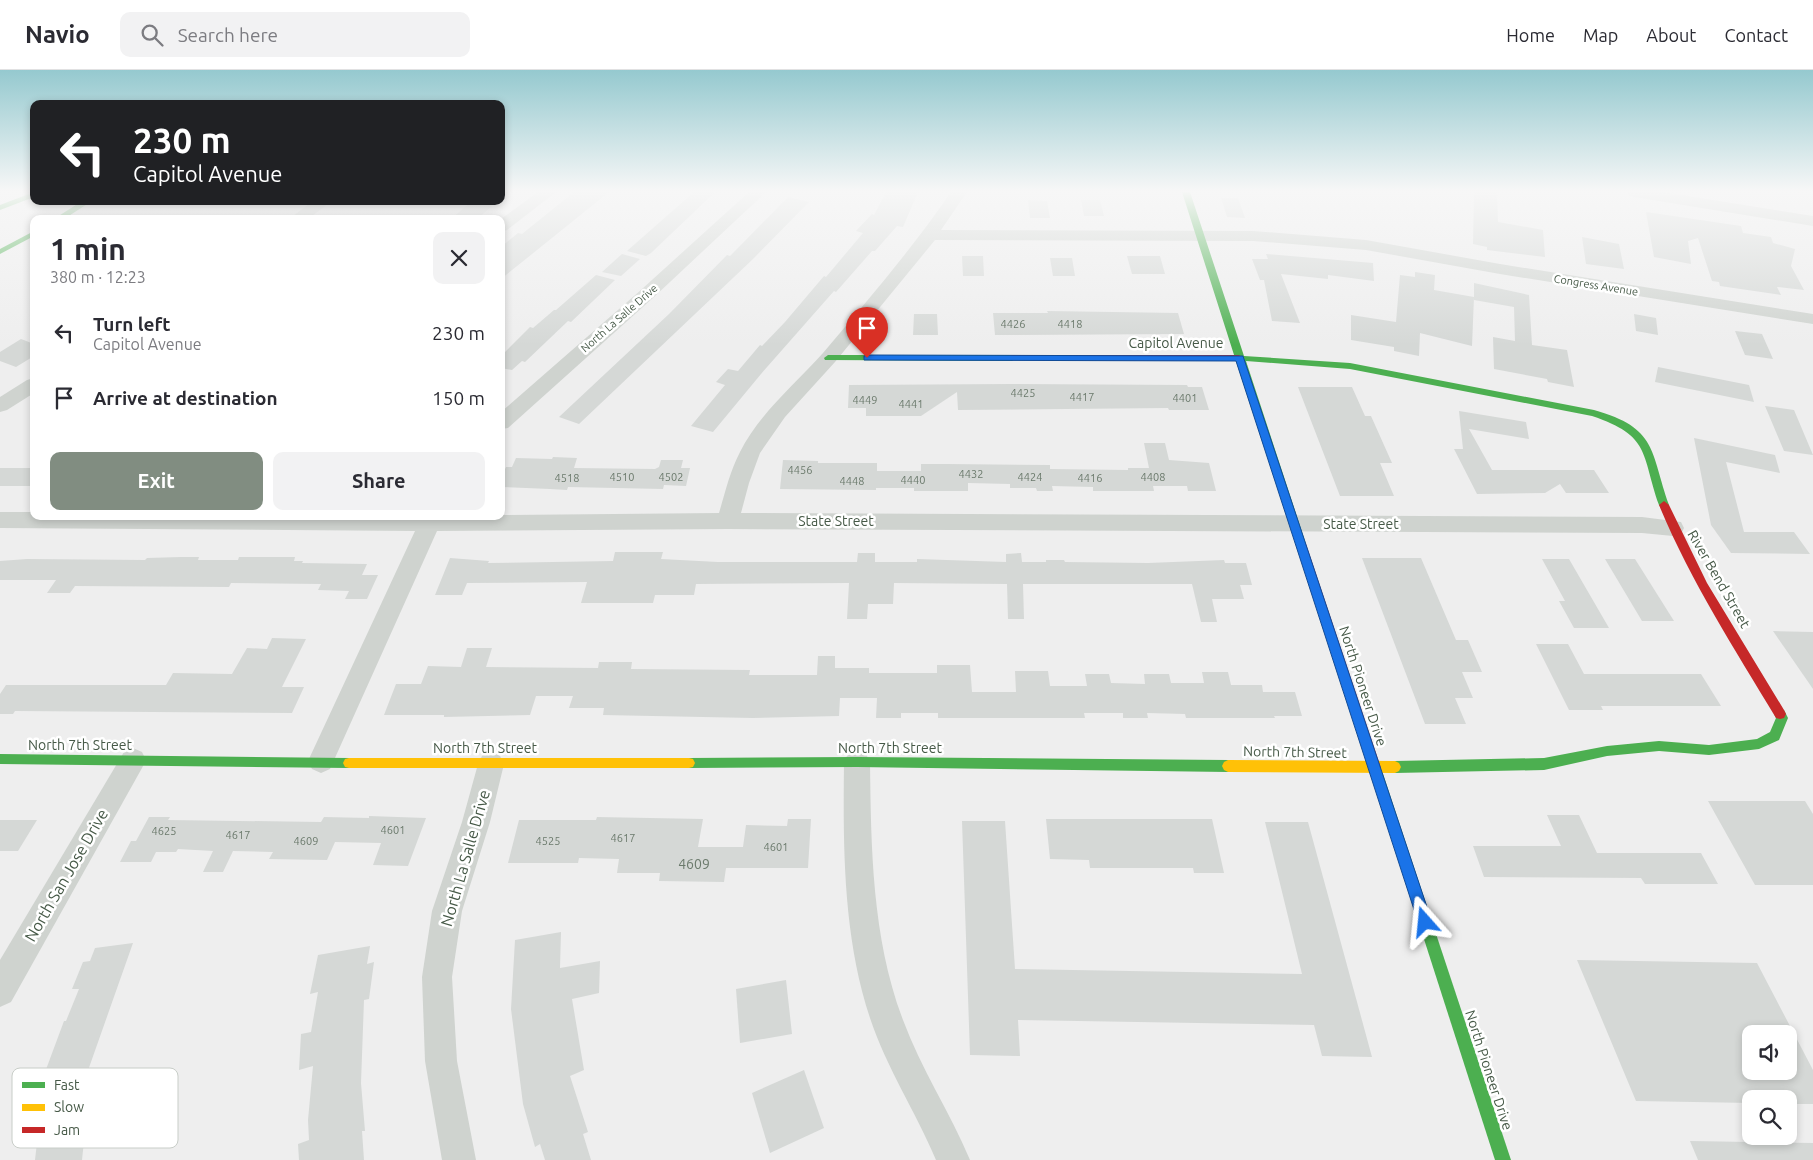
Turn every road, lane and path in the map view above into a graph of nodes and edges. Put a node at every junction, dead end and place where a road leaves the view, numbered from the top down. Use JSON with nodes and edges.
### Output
{"nodes":[{"id":1,"x":16,"y":243,"type":"edge"},
{"id":2,"x":703,"y":243,"type":"edge"},
{"id":3,"x":923,"y":243,"type":"edge"},
{"id":4,"x":1202,"y":243,"type":"edge"},
{"id":5,"x":1339,"y":243,"type":"edge"},
{"id":6,"x":0,"y":252,"type":"edge"},
{"id":7,"x":1813,"y":319,"type":"edge"},
{"id":8,"x":828,"y":358,"type":"junction"},
{"id":9,"x":1240,"y":358,"type":"junction"},
{"id":10,"x":30,"y":387,"type":"edge"},
{"id":11,"x":0,"y":406,"type":"edge"},
{"id":12,"x":505,"y":419,"type":"edge"},
{"id":13,"x":1636,"y":431,"type":"joint"},
{"id":14,"x":0,"y":520,"type":"edge"},
{"id":15,"x":30,"y":520,"type":"edge"},
{"id":16,"x":431,"y":520,"type":"edge"},
{"id":17,"x":728,"y":521,"type":"junction"},
{"id":18,"x":1294,"y":523,"type":"junction"},
{"id":19,"x":1673,"y":528,"type":"junction"},
{"id":20,"x":1775,"y":736,"type":"joint"},
{"id":21,"x":0,"y":759,"type":"edge"},
{"id":22,"x":133,"y":760,"type":"junction"},
{"id":23,"x":321,"y":762,"type":"junction"},
{"id":24,"x":857,"y":762,"type":"junction"},
{"id":25,"x":491,"y":764,"type":"junction"},
{"id":26,"x":1374,"y":768,"type":"junction"},
{"id":27,"x":0,"y":991,"type":"edge"},
{"id":28,"x":459,"y":1160,"type":"edge"},
{"id":29,"x":953,"y":1160,"type":"edge"},
{"id":30,"x":1503,"y":1160,"type":"edge"}],
"edges":[{"from":1,"to":6,"type":"main road"},
{"from":2,"to":12,"type":"street","name":"North La Salle Drive"},
{"from":3,"to":8,"type":"street"},
{"from":4,"to":9,"type":"main road","name":"North Pioneer Drive"},
{"from":5,"to":7,"type":"street","name":"Congress Avenue"},
{"from":8,"to":9,"type":"main road","name":"Capitol Avenue"},
{"from":8,"to":17,"type":"street"},
{"from":9,"to":13,"type":"main road","name":"Capitol Avenue"},
{"from":9,"to":18,"type":"main road","name":"North Pioneer Drive"},
{"from":10,"to":11,"type":"street"},
{"from":13,"to":19,"type":"main road","name":"River Bend Street"},
{"from":14,"to":15,"type":"street","name":"State Street"},
{"from":16,"to":17,"type":"street","name":"State Street"},
{"from":16,"to":23,"type":"street"},
{"from":17,"to":18,"type":"street","name":"State Street"},
{"from":18,"to":19,"type":"street","name":"State Street"},
{"from":18,"to":26,"type":"main road","name":"North Pioneer Drive"},
{"from":19,"to":20,"type":"main road","name":"River Bend Street"},
{"from":20,"to":26,"type":"main road","name":"North 7th Street"},
{"from":21,"to":22,"type":"main road","name":"North 7th Street"},
{"from":22,"to":23,"type":"main road","name":"North 7th Street"},
{"from":22,"to":27,"type":"street","name":"North San Jose Drive"},
{"from":23,"to":25,"type":"main road","name":"North 7th Street"},
{"from":24,"to":25,"type":"main road","name":"North 7th Street"},
{"from":24,"to":26,"type":"main road","name":"North 7th Street"},
{"from":24,"to":29,"type":"street"},
{"from":25,"to":28,"type":"street","name":"North La Salle Drive"},
{"from":26,"to":30,"type":"main road","name":"North Pioneer Drive"}]}
